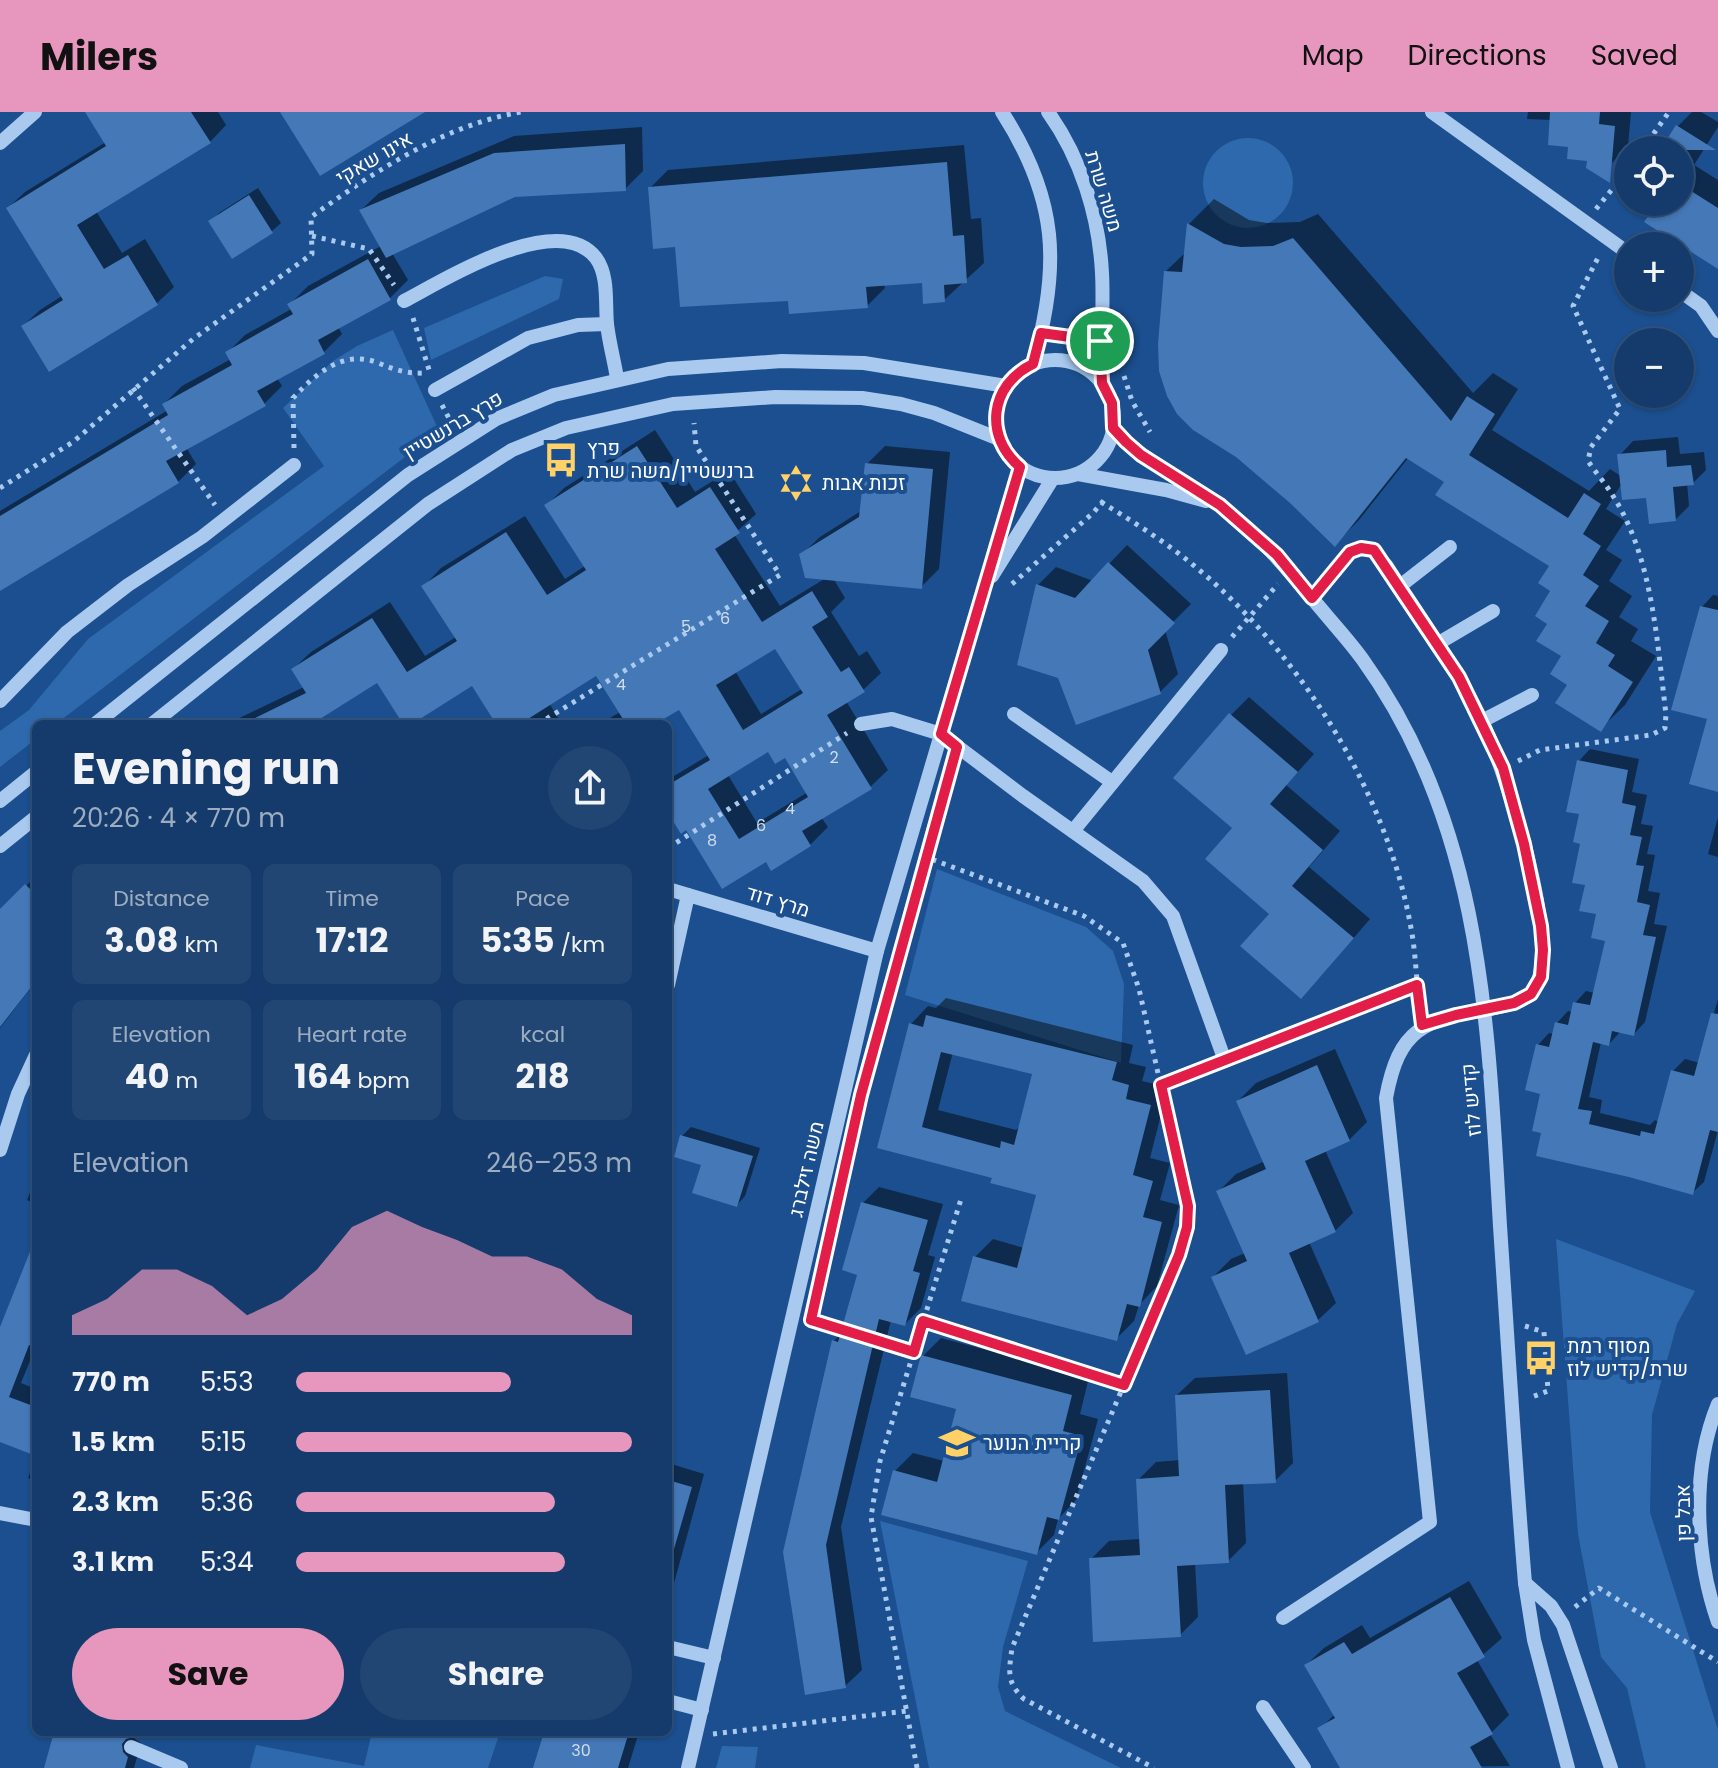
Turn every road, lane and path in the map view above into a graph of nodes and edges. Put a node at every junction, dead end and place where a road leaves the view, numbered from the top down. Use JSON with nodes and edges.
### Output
{"nodes":[{"id":1,"x":35,"y":112,"type":"edge"},
{"id":2,"x":521,"y":112,"type":"edge"},
{"id":3,"x":1002,"y":112,"type":"edge"},
{"id":4,"x":1048,"y":112,"type":"edge"},
{"id":5,"x":1432,"y":112,"type":"edge"},
{"id":6,"x":1669,"y":112,"type":"edge"},
{"id":7,"x":494,"y":115,"type":"edge"},
{"id":8,"x":1652,"y":136,"type":"edge"},
{"id":9,"x":0,"y":143,"type":"edge"},
{"id":10,"x":1614,"y":187,"type":"edge"},
{"id":11,"x":1584,"y":222,"type":"junction"},
{"id":12,"x":1608,"y":239,"type":"junction"},
{"id":13,"x":1614,"y":243,"type":"edge"},
{"id":14,"x":404,"y":301,"type":"dead end"},
{"id":15,"x":1694,"y":301,"type":"edge"},
{"id":16,"x":607,"y":324,"type":"junction"},
{"id":17,"x":1718,"y":331,"type":"edge"},
{"id":18,"x":1041,"y":333,"type":"junction"},
{"id":19,"x":1100,"y":341,"type":"junction"},
{"id":20,"x":1033,"y":364,"type":"junction"},
{"id":21,"x":430,"y":372,"type":"dead end"},
{"id":22,"x":1123,"y":372,"type":"dead end"},
{"id":23,"x":617,"y":378,"type":"junction"},
{"id":24,"x":1102,"y":383,"type":"junction"},
{"id":25,"x":1006,"y":386,"type":"junction"},
{"id":26,"x":133,"y":388,"type":"junction"},
{"id":27,"x":435,"y":390,"type":"dead end"},
{"id":28,"x":692,"y":402,"type":"junction"},
{"id":29,"x":1113,"y":428,"type":"junction"},
{"id":30,"x":999,"y":439,"type":"junction"},
{"id":31,"x":1141,"y":455,"type":"junction"},
{"id":32,"x":294,"y":465,"type":"joint"},
{"id":33,"x":1020,"y":467,"type":"junction"},
{"id":34,"x":1078,"y":474,"type":"junction"},
{"id":35,"x":1053,"y":478,"type":"junction"},
{"id":36,"x":1119,"y":482,"type":"junction"},
{"id":37,"x":0,"y":488,"type":"edge"},
{"id":38,"x":1091,"y":497,"type":"dead end"},
{"id":39,"x":1102,"y":503,"type":"junction"},
{"id":40,"x":1220,"y":505,"type":"junction"},
{"id":41,"x":225,"y":519,"type":"junction"},
{"id":42,"x":1450,"y":547,"type":"dead end"},
{"id":43,"x":1386,"y":565,"type":"joint"},
{"id":44,"x":1290,"y":571,"type":"junction"},
{"id":45,"x":1313,"y":574,"type":"dead end"},
{"id":46,"x":1323,"y":585,"type":"junction"},
{"id":47,"x":985,"y":586,"type":"junction"},
{"id":48,"x":1400,"y":586,"type":"junction"},
{"id":49,"x":1008,"y":588,"type":"dead end"},
{"id":50,"x":1331,"y":593,"type":"dead end"},
{"id":51,"x":1312,"y":598,"type":"junction"},
{"id":52,"x":1493,"y":611,"type":"dead end"},
{"id":53,"x":1248,"y":618,"type":"junction"},
{"id":54,"x":1437,"y":644,"type":"junction"},
{"id":55,"x":1221,"y":650,"type":"joint"},
{"id":56,"x":3,"y":694,"type":"edge"},
{"id":57,"x":1532,"y":695,"type":"dead end"},
{"id":58,"x":1014,"y":714,"type":"dead end"},
{"id":59,"x":100,"y":720,"type":"edge"},
{"id":60,"x":157,"y":720,"type":"edge"},
{"id":61,"x":544,"y":720,"type":"edge"},
{"id":62,"x":1482,"y":721,"type":"junction"},
{"id":63,"x":861,"y":724,"type":"joint"},
{"id":64,"x":941,"y":734,"type":"junction"},
{"id":65,"x":1503,"y":768,"type":"junction"},
{"id":66,"x":32,"y":775,"type":"edge"},
{"id":67,"x":1112,"y":782,"type":"junction"},
{"id":68,"x":0,"y":801,"type":"edge"},
{"id":69,"x":32,"y":820,"type":"edge"},
{"id":70,"x":1073,"y":831,"type":"junction"},
{"id":71,"x":930,"y":843,"type":"dead end"},
{"id":72,"x":672,"y":845,"type":"edge"},
{"id":73,"x":0,"y":846,"type":"edge"},
{"id":74,"x":907,"y":851,"type":"junction"},
{"id":75,"x":926,"y":857,"type":"junction"},
{"id":76,"x":922,"y":872,"type":"dead end"},
{"id":77,"x":672,"y":890,"type":"edge"},
{"id":78,"x":688,"y":895,"type":"junction"},
{"id":79,"x":877,"y":951,"type":"junction"},
{"id":80,"x":672,"y":967,"type":"edge"},
{"id":81,"x":1417,"y":985,"type":"junction"},
{"id":82,"x":1484,"y":1010,"type":"junction"},
{"id":83,"x":1422,"y":1025,"type":"junction"},
{"id":84,"x":1225,"y":1061,"type":"junction"},
{"id":85,"x":32,"y":1064,"type":"edge"},
{"id":86,"x":1161,"y":1085,"type":"junction"},
{"id":87,"x":0,"y":1150,"type":"edge"},
{"id":88,"x":962,"y":1196,"type":"dead end"},
{"id":89,"x":815,"y":1305,"type":"dead end"},
{"id":90,"x":793,"y":1315,"type":"junction"},
{"id":91,"x":811,"y":1320,"type":"junction"},
{"id":92,"x":923,"y":1321,"type":"junction"},
{"id":93,"x":1522,"y":1325,"type":"dead end"},
{"id":94,"x":809,"y":1334,"type":"dead end"},
{"id":95,"x":914,"y":1352,"type":"junction"},
{"id":96,"x":1124,"y":1385,"type":"junction"},
{"id":97,"x":1527,"y":1399,"type":"dead end"},
{"id":98,"x":1718,"y":1404,"type":"edge"},
{"id":99,"x":0,"y":1513,"type":"edge"},
{"id":100,"x":32,"y":1519,"type":"edge"},
{"id":101,"x":1525,"y":1583,"type":"junction"},
{"id":102,"x":1568,"y":1612,"type":"dead end"},
{"id":103,"x":1283,"y":1618,"type":"dead end"},
{"id":104,"x":1718,"y":1622,"type":"edge"},
{"id":105,"x":672,"y":1648,"type":"edge"},
{"id":106,"x":714,"y":1658,"type":"junction"},
{"id":107,"x":1718,"y":1662,"type":"edge"},
{"id":108,"x":672,"y":1702,"type":"edge"},
{"id":109,"x":1263,"y":1707,"type":"dead end"},
{"id":110,"x":702,"y":1710,"type":"junction"},
{"id":111,"x":907,"y":1711,"type":"junction"},
{"id":112,"x":716,"y":1724,"type":"dead end"},
{"id":113,"x":713,"y":1734,"type":"junction"},
{"id":114,"x":696,"y":1736,"type":"junction"},
{"id":115,"x":710,"y":1745,"type":"dead end"},
{"id":116,"x":131,"y":1747,"type":"dead end"},
{"id":117,"x":181,"y":1768,"type":"edge"},
{"id":118,"x":688,"y":1768,"type":"edge"},
{"id":119,"x":917,"y":1768,"type":"edge"},
{"id":120,"x":1154,"y":1768,"type":"edge"},
{"id":121,"x":1304,"y":1768,"type":"edge"},
{"id":122,"x":1568,"y":1768,"type":"edge"},
{"id":123,"x":1611,"y":1768,"type":"edge"}],
"edges":[{"from":1,"to":9,"type":"street"},
{"from":2,"to":7,"type":"path","name":"אינו שאקי"},
{"from":3,"to":18,"type":"street"},
{"from":4,"to":19,"type":"street","name":"משה שרת"},
{"from":5,"to":11,"type":"street"},
{"from":6,"to":8,"type":"path"},
{"from":7,"to":26,"type":"path","name":"אינו שאקי"},
{"from":10,"to":11,"type":"path"},
{"from":11,"to":12,"type":"street"},
{"from":12,"to":13,"type":"street"},
{"from":12,"to":65,"type":"path"},
{"from":14,"to":16,"type":"street"},
{"from":15,"to":17,"type":"street"},
{"from":16,"to":23,"type":"street"},
{"from":16,"to":27,"type":"street"},
{"from":18,"to":19,"type":"path"},
{"from":18,"to":20,"type":"street"},
{"from":19,"to":24,"type":"street","name":"משה שרת"},
{"from":20,"to":24,"type":"street"},
{"from":20,"to":25,"type":"street"},
{"from":21,"to":32,"type":"path"},
{"from":22,"to":31,"type":"path"},
{"from":23,"to":25,"type":"street","name":"פרץ ברנשטיין"},
{"from":23,"to":59,"type":"street","name":"פרץ ברנשטיין"},
{"from":24,"to":29,"type":"street"},
{"from":25,"to":30,"type":"street"},
{"from":26,"to":37,"type":"path"},
{"from":26,"to":41,"type":"path"},
{"from":28,"to":30,"type":"street"},
{"from":28,"to":60,"type":"street"},
{"from":28,"to":61,"type":"path"},
{"from":29,"to":31,"type":"street","name":"קדיש לוז"},
{"from":29,"to":34,"type":"street"},
{"from":30,"to":33,"type":"street"},
{"from":31,"to":40,"type":"street","name":"קדיש לוז"},
{"from":32,"to":41,"type":"street"},
{"from":33,"to":35,"type":"street"},
{"from":33,"to":47,"type":"street","name":"משה זילברג"},
{"from":34,"to":35,"type":"street"},
{"from":34,"to":36,"type":"street","name":"קדיש לוז"},
{"from":35,"to":47,"type":"street","name":"משה זילברג"},
{"from":36,"to":39,"type":"path"},
{"from":36,"to":40,"type":"street","name":"קדיש לוז"},
{"from":38,"to":39,"type":"path"},
{"from":39,"to":49,"type":"path"},
{"from":39,"to":53,"type":"path"},
{"from":40,"to":44,"type":"street","name":"קדיש לוז"},
{"from":41,"to":56,"type":"street"},
{"from":42,"to":48,"type":"street"},
{"from":43,"to":46,"type":"path"},
{"from":43,"to":48,"type":"street"},
{"from":44,"to":51,"type":"street","name":"קדיש לוז"},
{"from":44,"to":53,"type":"path"},
{"from":45,"to":46,"type":"path"},
{"from":46,"to":50,"type":"path"},
{"from":46,"to":51,"type":"path"},
{"from":47,"to":64,"type":"street","name":"משה זילברג"},
{"from":48,"to":54,"type":"street"},
{"from":51,"to":82,"type":"street","name":"קדיש לוז"},
{"from":52,"to":54,"type":"street"},
{"from":53,"to":55,"type":"path"},
{"from":53,"to":81,"type":"path"},
{"from":54,"to":62,"type":"street"},
{"from":55,"to":67,"type":"street"},
{"from":57,"to":62,"type":"street"},
{"from":58,"to":67,"type":"street"},
{"from":62,"to":65,"type":"street"},
{"from":63,"to":64,"type":"street"},
{"from":63,"to":72,"type":"path"},
{"from":64,"to":70,"type":"street"},
{"from":64,"to":74,"type":"street","name":"משה זילברג"},
{"from":65,"to":82,"type":"street"},
{"from":66,"to":68,"type":"street"},
{"from":67,"to":70,"type":"street"},
{"from":69,"to":73,"type":"street"},
{"from":70,"to":84,"type":"street"},
{"from":71,"to":75,"type":"path"},
{"from":74,"to":75,"type":"path"},
{"from":74,"to":79,"type":"street","name":"משה זילברג"},
{"from":75,"to":76,"type":"path"},
{"from":75,"to":86,"type":"path"},
{"from":77,"to":78,"type":"street","name":"מרץ דוד"},
{"from":78,"to":79,"type":"street","name":"מרץ דוד"},
{"from":78,"to":80,"type":"street"},
{"from":79,"to":90,"type":"street","name":"משה זילברג"},
{"from":81,"to":83,"type":"path"},
{"from":81,"to":84,"type":"path"},
{"from":82,"to":83,"type":"street"},
{"from":82,"to":101,"type":"street","name":"קדיש לוז"},
{"from":83,"to":103,"type":"street"},
{"from":84,"to":86,"type":"path"},
{"from":85,"to":87,"type":"street"},
{"from":86,"to":96,"type":"path"},
{"from":88,"to":92,"type":"path"},
{"from":89,"to":91,"type":"path"},
{"from":90,"to":91,"type":"path"},
{"from":90,"to":106,"type":"street","name":"משה זילברג"},
{"from":91,"to":94,"type":"path"},
{"from":91,"to":95,"type":"path"},
{"from":92,"to":95,"type":"path"},
{"from":92,"to":96,"type":"path"},
{"from":93,"to":97,"type":"path"},
{"from":95,"to":111,"type":"path"},
{"from":96,"to":120,"type":"path"},
{"from":98,"to":104,"type":"street","name":"אבל פן"},
{"from":99,"to":100,"type":"street"},
{"from":101,"to":122,"type":"street","name":"קדיש לוז"},
{"from":101,"to":123,"type":"street"},
{"from":102,"to":107,"type":"path"},
{"from":105,"to":106,"type":"street"},
{"from":106,"to":110,"type":"street","name":"משה זילברג"},
{"from":108,"to":110,"type":"street"},
{"from":109,"to":121,"type":"street"},
{"from":110,"to":114,"type":"street","name":"משה זילברג"},
{"from":111,"to":113,"type":"path"},
{"from":111,"to":119,"type":"path"},
{"from":112,"to":113,"type":"path"},
{"from":113,"to":114,"type":"path"},
{"from":113,"to":115,"type":"path"},
{"from":114,"to":118,"type":"street","name":"משה זילברג"},
{"from":116,"to":117,"type":"street"}]}
